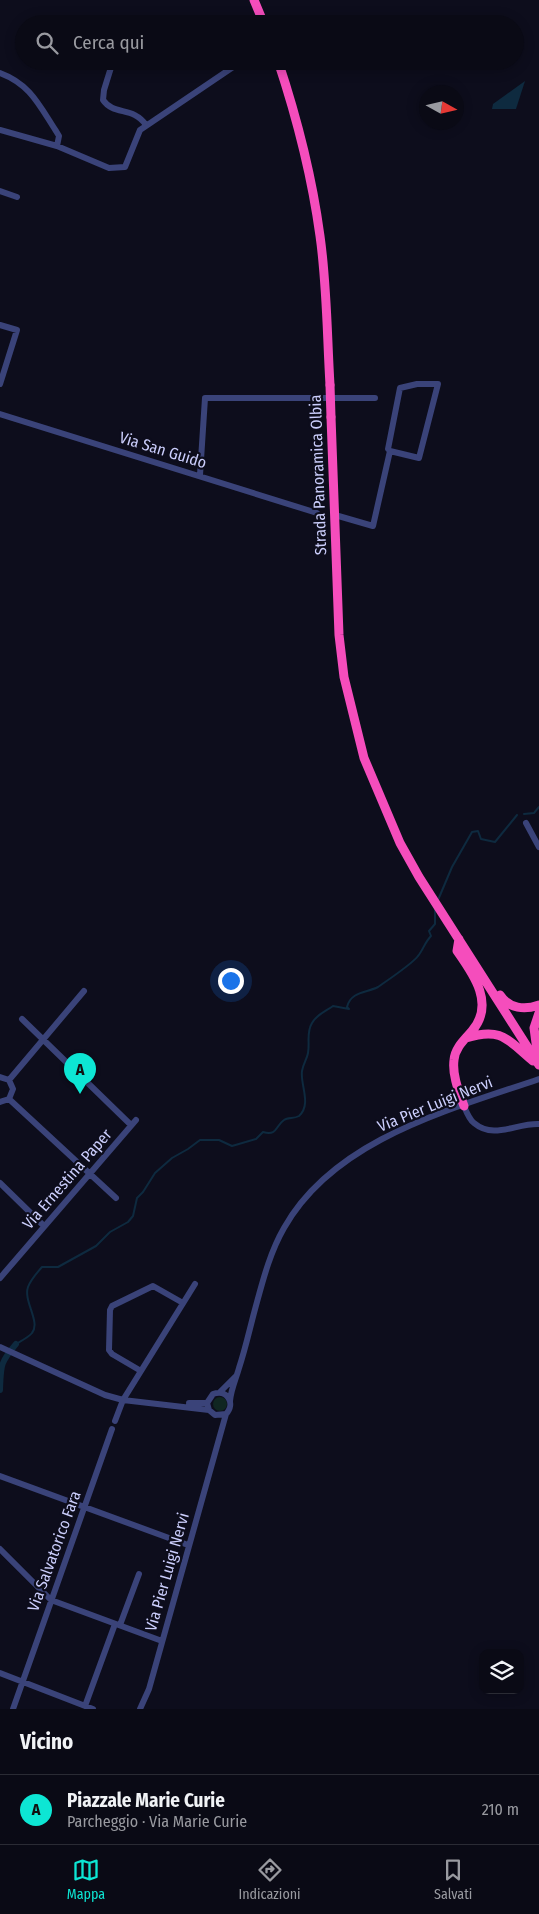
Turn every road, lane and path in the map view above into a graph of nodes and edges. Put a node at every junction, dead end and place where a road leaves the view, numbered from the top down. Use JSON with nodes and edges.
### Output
{"nodes":[{"id":1,"x":254,"y":0,"type":"edge"},
{"id":2,"x":260,"y":15,"type":"edge"},
{"id":3,"x":110,"y":70,"type":"edge"},
{"id":4,"x":228,"y":70,"type":"edge"},
{"id":5,"x":281,"y":70,"type":"edge"},
{"id":6,"x":0,"y":73,"type":"edge"},
{"id":7,"x":146,"y":125,"type":"junction"},
{"id":8,"x":0,"y":130,"type":"edge"},
{"id":9,"x":57,"y":146,"type":"junction"},
{"id":10,"x":0,"y":191,"type":"edge"},
{"id":11,"x":17,"y":197,"type":"dead end"},
{"id":12,"x":0,"y":325,"type":"edge"},
{"id":13,"x":0,"y":384,"type":"edge"},
{"id":14,"x":376,"y":398,"type":"dead end"},
{"id":15,"x":0,"y":414,"type":"edge"},
{"id":16,"x":390,"y":451,"type":"junction"},
{"id":17,"x":200,"y":476,"type":"junction"},
{"id":18,"x":317,"y":512,"type":"dead end"},
{"id":19,"x":335,"y":515,"type":"junction"},
{"id":20,"x":526,"y":824,"type":"dead end"},
{"id":21,"x":539,"y":847,"type":"edge"},
{"id":22,"x":458,"y":937,"type":"junction"},
{"id":23,"x":467,"y":951,"type":"junction"},
{"id":24,"x":84,"y":991,"type":"dead end"},
{"id":25,"x":539,"y":1006,"type":"edge"},
{"id":26,"x":539,"y":1013,"type":"edge"},
{"id":27,"x":22,"y":1020,"type":"dead end"},
{"id":28,"x":44,"y":1038,"type":"junction"},
{"id":29,"x":466,"y":1038,"type":"junction"},
{"id":30,"x":539,"y":1064,"type":"edge"},
{"id":31,"x":0,"y":1077,"type":"edge"},
{"id":32,"x":539,"y":1078,"type":"edge"},
{"id":33,"x":9,"y":1080,"type":"junction"},
{"id":34,"x":9,"y":1098,"type":"junction"},
{"id":35,"x":0,"y":1102,"type":"edge"},
{"id":36,"x":464,"y":1106,"type":"junction"},
{"id":37,"x":539,"y":1124,"type":"edge"},
{"id":38,"x":90,"y":1174,"type":"junction"},
{"id":39,"x":0,"y":1183,"type":"edge"},
{"id":40,"x":116,"y":1198,"type":"dead end"},
{"id":41,"x":44,"y":1226,"type":"junction"},
{"id":42,"x":1,"y":1276,"type":"edge"},
{"id":43,"x":195,"y":1284,"type":"dead end"},
{"id":44,"x":183,"y":1303,"type":"junction"},
{"id":45,"x":2,"y":1348,"type":"edge"},
{"id":46,"x":239,"y":1369,"type":"junction"},
{"id":47,"x":141,"y":1371,"type":"junction"},
{"id":48,"x":220,"y":1392,"type":"junction"},
{"id":49,"x":123,"y":1400,"type":"junction"},
{"id":50,"x":230,"y":1401,"type":"junction"},
{"id":51,"x":207,"y":1403,"type":"junction"},
{"id":52,"x":160,"y":1404,"type":"junction"},
{"id":53,"x":209,"y":1410,"type":"junction"},
{"id":54,"x":222,"y":1415,"type":"junction"},
{"id":55,"x":115,"y":1421,"type":"dead end"},
{"id":56,"x":112,"y":1428,"type":"dead end"},
{"id":57,"x":0,"y":1476,"type":"edge"},
{"id":58,"x":84,"y":1507,"type":"junction"},
{"id":59,"x":188,"y":1545,"type":"junction"},
{"id":60,"x":0,"y":1549,"type":"edge"},
{"id":61,"x":139,"y":1574,"type":"dead end"},
{"id":62,"x":52,"y":1600,"type":"junction"},
{"id":63,"x":117,"y":1624,"type":"junction"},
{"id":64,"x":162,"y":1641,"type":"junction"},
{"id":65,"x":0,"y":1674,"type":"edge"},
{"id":66,"x":22,"y":1683,"type":"junction"},
{"id":67,"x":85,"y":1706,"type":"junction"},
{"id":68,"x":13,"y":1709,"type":"edge"},
{"id":69,"x":93,"y":1709,"type":"edge"},
{"id":70,"x":140,"y":1709,"type":"edge"}],
"edges":[{"from":1,"to":2,"type":"highway"},
{"from":3,"to":7,"type":"street"},
{"from":4,"to":7,"type":"street"},
{"from":5,"to":19,"type":"highway","name":"Strada Panoramica Olbia","bridge":true},
{"from":6,"to":9,"type":"street"},
{"from":7,"to":9,"type":"street"},
{"from":8,"to":9,"type":"street"},
{"from":10,"to":11,"type":"street"},
{"from":12,"to":13,"type":"street"},
{"from":14,"to":17,"type":"street"},
{"from":15,"to":17,"type":"street","name":"Via San Guido"},
{"from":16,"to":16,"type":"street"},
{"from":16,"to":19,"type":"street"},
{"from":17,"to":18,"type":"street","name":"Via San Guido"},
{"from":19,"to":22,"type":"highway","name":"Strada Panoramica Olbia"},
{"from":20,"to":21,"type":"street"},
{"from":22,"to":23,"type":"highway"},
{"from":22,"to":29,"type":"highway"},
{"from":23,"to":25,"type":"highway"},
{"from":23,"to":30,"type":"highway"},
{"from":24,"to":28,"type":"street"},
{"from":26,"to":30,"type":"highway"},
{"from":27,"to":28,"type":"street"},
{"from":28,"to":33,"type":"street"},
{"from":28,"to":38,"type":"street","name":"Via Ernestina Paper"},
{"from":29,"to":30,"type":"highway"},
{"from":29,"to":36,"type":"highway"},
{"from":31,"to":33,"type":"street"},
{"from":32,"to":36,"type":"street","name":"Via Pier Luigi Nervi"},
{"from":33,"to":34,"type":"street"},
{"from":34,"to":35,"type":"street"},
{"from":34,"to":38,"type":"street"},
{"from":36,"to":37,"type":"street"},
{"from":36,"to":46,"type":"street","name":"Via Pier Luigi Nervi"},
{"from":38,"to":40,"type":"street"},
{"from":38,"to":41,"type":"street","name":"Via Ernestina Paper"},
{"from":39,"to":41,"type":"street"},
{"from":41,"to":42,"type":"street","name":"Via Ernestina Paper"},
{"from":43,"to":44,"type":"street"},
{"from":44,"to":47,"type":"street"},
{"from":44,"to":47,"type":"street"},
{"from":45,"to":49,"type":"street"},
{"from":46,"to":48,"type":"street","name":"Via Pier Luigi Nervi"},
{"from":46,"to":50,"type":"street","name":"Via Pier Luigi Nervi"},
{"from":47,"to":49,"type":"street"},
{"from":48,"to":50,"type":"street"},
{"from":48,"to":51,"type":"street"},
{"from":49,"to":52,"type":"street"},
{"from":49,"to":55,"type":"street"},
{"from":50,"to":54,"type":"street"},
{"from":51,"to":52,"type":"street"},
{"from":51,"to":53,"type":"street"},
{"from":52,"to":53,"type":"street"},
{"from":53,"to":54,"type":"street"},
{"from":54,"to":59,"type":"street","name":"Via Pier Luigi Nervi"},
{"from":56,"to":58,"type":"street","name":"Via Salvatorico Fara"},
{"from":57,"to":58,"type":"street"},
{"from":58,"to":59,"type":"street"},
{"from":58,"to":62,"type":"street","name":"Via Salvatorico Fara"},
{"from":59,"to":64,"type":"street","name":"Via Pier Luigi Nervi"},
{"from":60,"to":62,"type":"street"},
{"from":61,"to":63,"type":"street"},
{"from":62,"to":63,"type":"street"},
{"from":62,"to":66,"type":"street","name":"Via Salvatorico Fara"},
{"from":63,"to":64,"type":"street"},
{"from":63,"to":67,"type":"street"},
{"from":64,"to":70,"type":"street","name":"Via Pier Luigi Nervi"},
{"from":65,"to":66,"type":"street"},
{"from":66,"to":67,"type":"street"},
{"from":66,"to":68,"type":"street","name":"Via Salvatorico Fara"},
{"from":67,"to":69,"type":"street"}]}
